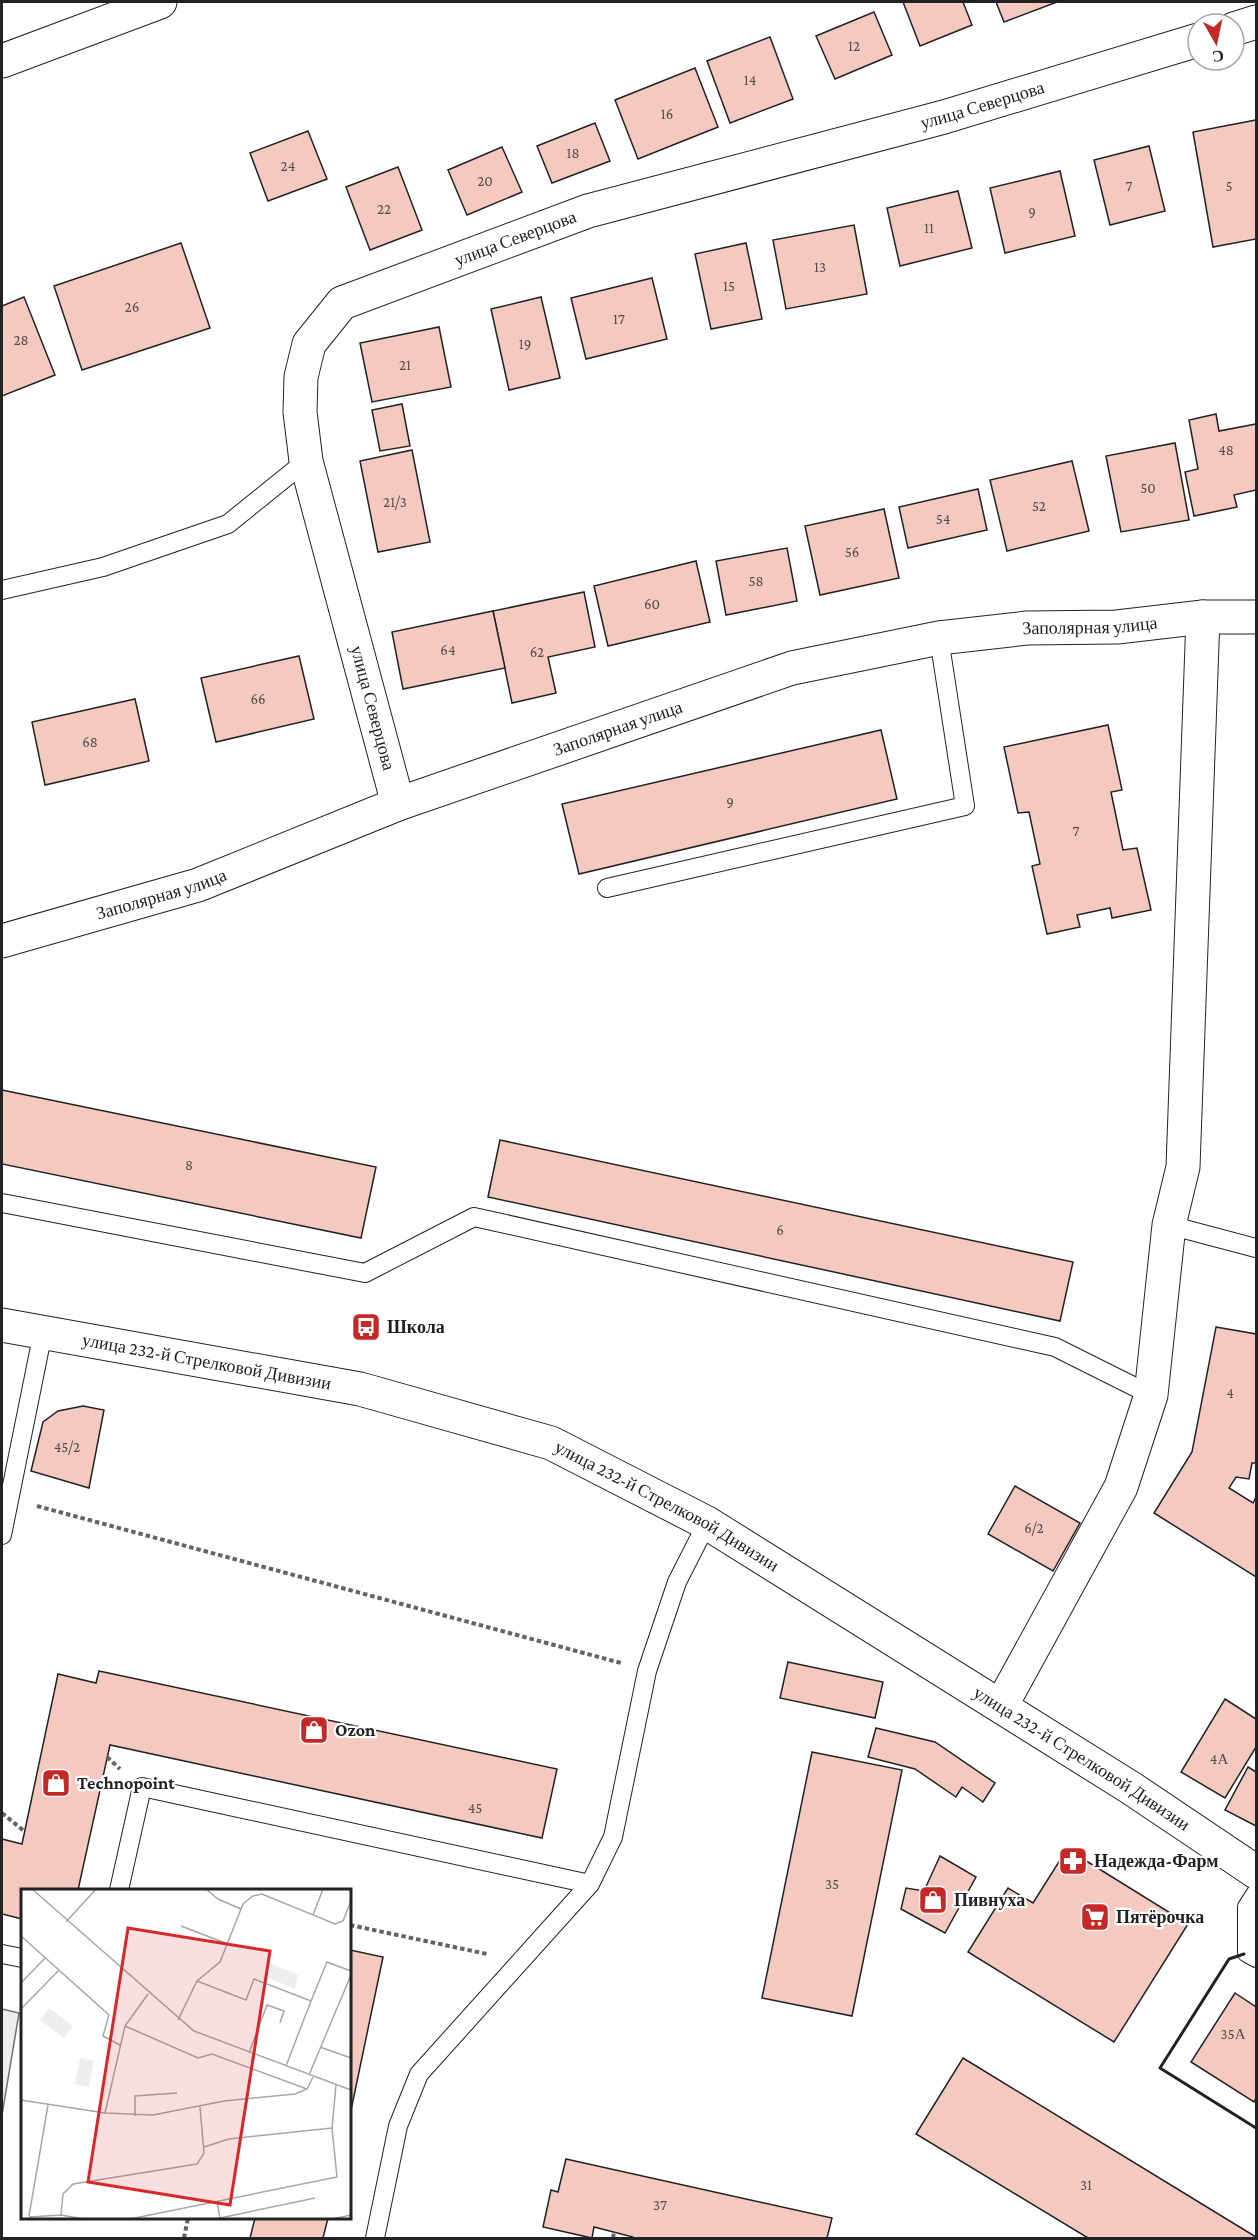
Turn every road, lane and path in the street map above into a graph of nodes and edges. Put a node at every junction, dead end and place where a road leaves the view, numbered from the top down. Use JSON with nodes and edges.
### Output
{"nodes":[{"id":1,"x":160,"y":2,"type":"edge"},
{"id":2,"x":116,"y":9,"type":"edge"},
{"id":3,"x":1186,"y":44,"type":"edge"},
{"id":4,"x":2,"y":61,"type":"edge"},
{"id":5,"x":306,"y":461,"type":"junction"},
{"id":6,"x":2,"y":590,"type":"edge"},
{"id":7,"x":1203,"y":617,"type":"junction"},
{"id":8,"x":1257,"y":617,"type":"edge"},
{"id":9,"x":939,"y":638,"type":"junction"},
{"id":10,"x":399,"y":804,"type":"junction"},
{"id":11,"x":607,"y":888,"type":"dead end"},
{"id":12,"x":2,"y":941,"type":"edge"},
{"id":13,"x":2,"y":1203,"type":"edge"},
{"id":14,"x":1170,"y":1225,"type":"junction"},
{"id":15,"x":1257,"y":1248,"type":"edge"},
{"id":16,"x":2,"y":1325,"type":"edge"},
{"id":17,"x":43,"y":1332,"type":"junction"},
{"id":18,"x":1151,"y":1395,"type":"junction"},
{"id":19,"x":9,"y":1498,"type":"junction"},
{"id":20,"x":707,"y":1523,"type":"junction"},
{"id":21,"x":2,"y":1535,"type":"edge"},
{"id":22,"x":647,"y":1671,"type":"junction"},
{"id":23,"x":1001,"y":1706,"type":"junction"},
{"id":24,"x":2,"y":1813,"type":"edge"},
{"id":25,"x":24,"y":1831,"type":"dead end"},
{"id":26,"x":1257,"y":1872,"type":"edge"},
{"id":27,"x":591,"y":1884,"type":"junction"},
{"id":28,"x":119,"y":1889,"type":"edge"},
{"id":29,"x":1257,"y":1893,"type":"edge"},
{"id":30,"x":351,"y":1925,"type":"edge"},
{"id":31,"x":2,"y":1954,"type":"edge"},
{"id":32,"x":21,"y":1958,"type":"edge"},
{"id":33,"x":1257,"y":1958,"type":"edge"},
{"id":34,"x":521,"y":1962,"type":"junction"},
{"id":35,"x":188,"y":2219,"type":"edge"},
{"id":36,"x":614,"y":2232,"type":"dead end"},
{"id":37,"x":184,"y":2238,"type":"edge"},
{"id":38,"x":375,"y":2238,"type":"edge"},
{"id":39,"x":613,"y":2238,"type":"edge"}],
"edges":[{"from":1,"to":2,"type":"street"},
{"from":2,"to":4,"type":"street"},
{"from":3,"to":5,"type":"street","name":"улица Северцова"},
{"from":5,"to":6,"type":"lane"},
{"from":5,"to":10,"type":"street","name":"улица Северцова"},
{"from":7,"to":8,"type":"street","name":"Заполярная улица"},
{"from":7,"to":9,"type":"street","name":"Заполярная улица"},
{"from":7,"to":14,"type":"street"},
{"from":9,"to":10,"type":"street","name":"Заполярная улица"},
{"from":9,"to":11,"type":"lane"},
{"from":10,"to":12,"type":"street","name":"Заполярная улица"},
{"from":13,"to":18,"type":"lane"},
{"from":14,"to":15,"type":"lane"},
{"from":14,"to":18,"type":"street"},
{"from":16,"to":17,"type":"street","name":"улица 232-й Стрелковой Дивизии"},
{"from":17,"to":19,"type":"lane"},
{"from":17,"to":20,"type":"street","name":"улица 232-й Стрелковой Дивизии"},
{"from":18,"to":23,"type":"street"},
{"from":19,"to":21,"type":"lane"},
{"from":19,"to":22,"type":"path"},
{"from":20,"to":22,"type":"lane"},
{"from":20,"to":23,"type":"street","name":"улица 232-й Стрелковой Дивизии"},
{"from":22,"to":27,"type":"lane"},
{"from":23,"to":26,"type":"street","name":"улица 232-й Стрелковой Дивизии"},
{"from":24,"to":25,"type":"path"},
{"from":27,"to":28,"type":"lane"},
{"from":27,"to":34,"type":"lane"},
{"from":29,"to":33,"type":"lane"},
{"from":30,"to":34,"type":"path"},
{"from":31,"to":32,"type":"lane"},
{"from":34,"to":38,"type":"lane"},
{"from":35,"to":37,"type":"path"},
{"from":36,"to":39,"type":"path"}]}
